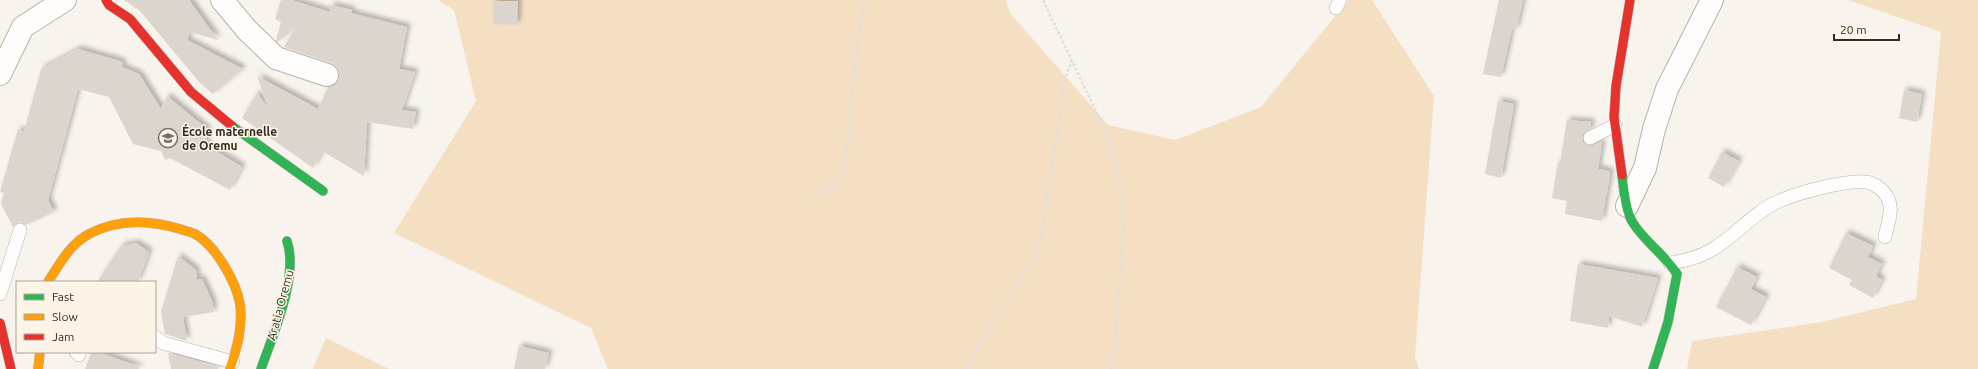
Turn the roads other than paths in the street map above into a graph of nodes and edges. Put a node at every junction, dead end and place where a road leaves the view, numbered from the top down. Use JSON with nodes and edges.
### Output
{"nodes":[{"id":1,"x":65,"y":0,"type":"edge"},
{"id":2,"x":106,"y":0,"type":"edge"},
{"id":3,"x":222,"y":0,"type":"edge"},
{"id":4,"x":1630,"y":0,"type":"edge"},
{"id":5,"x":1712,"y":0,"type":"edge"},
{"id":6,"x":0,"y":74,"type":"edge"},
{"id":7,"x":327,"y":75,"type":"dead end"},
{"id":8,"x":1615,"y":125,"type":"junction"},
{"id":9,"x":1590,"y":138,"type":"dead end"},
{"id":10,"x":322,"y":191,"type":"dead end"},
{"id":11,"x":1628,"y":206,"type":"junction"},
{"id":12,"x":20,"y":230,"type":"dead end"},
{"id":13,"x":1885,"y":237,"type":"dead end"},
{"id":14,"x":287,"y":241,"type":"dead end"},
{"id":15,"x":1670,"y":264,"type":"junction"},
{"id":16,"x":49,"y":281,"type":"edge"},
{"id":17,"x":0,"y":294,"type":"edge"},
{"id":18,"x":0,"y":323,"type":"edge"},
{"id":19,"x":156,"y":338,"type":"edge"},
{"id":20,"x":40,"y":353,"type":"edge"},
{"id":21,"x":232,"y":365,"type":"edge"},
{"id":22,"x":11,"y":369,"type":"edge"},
{"id":23,"x":38,"y":369,"type":"edge"},
{"id":24,"x":261,"y":369,"type":"edge"},
{"id":25,"x":1653,"y":369,"type":"edge"}],
"edges":[{"from":1,"to":6,"type":"street"},
{"from":2,"to":10,"type":"street"},
{"from":3,"to":7,"type":"street"},
{"from":4,"to":8,"type":"street"},
{"from":5,"to":11,"type":"street"},
{"from":8,"to":9,"type":"lane"},
{"from":8,"to":11,"type":"street"},
{"from":11,"to":15,"type":"street"},
{"from":12,"to":17,"type":"lane"},
{"from":13,"to":15,"type":"lane"},
{"from":14,"to":24,"type":"street","name":"Aratia Oremu"},
{"from":15,"to":25,"type":"street"},
{"from":16,"to":21,"type":"street"},
{"from":18,"to":22,"type":"street"},
{"from":19,"to":21,"type":"lane"},
{"from":20,"to":23,"type":"street"}]}
